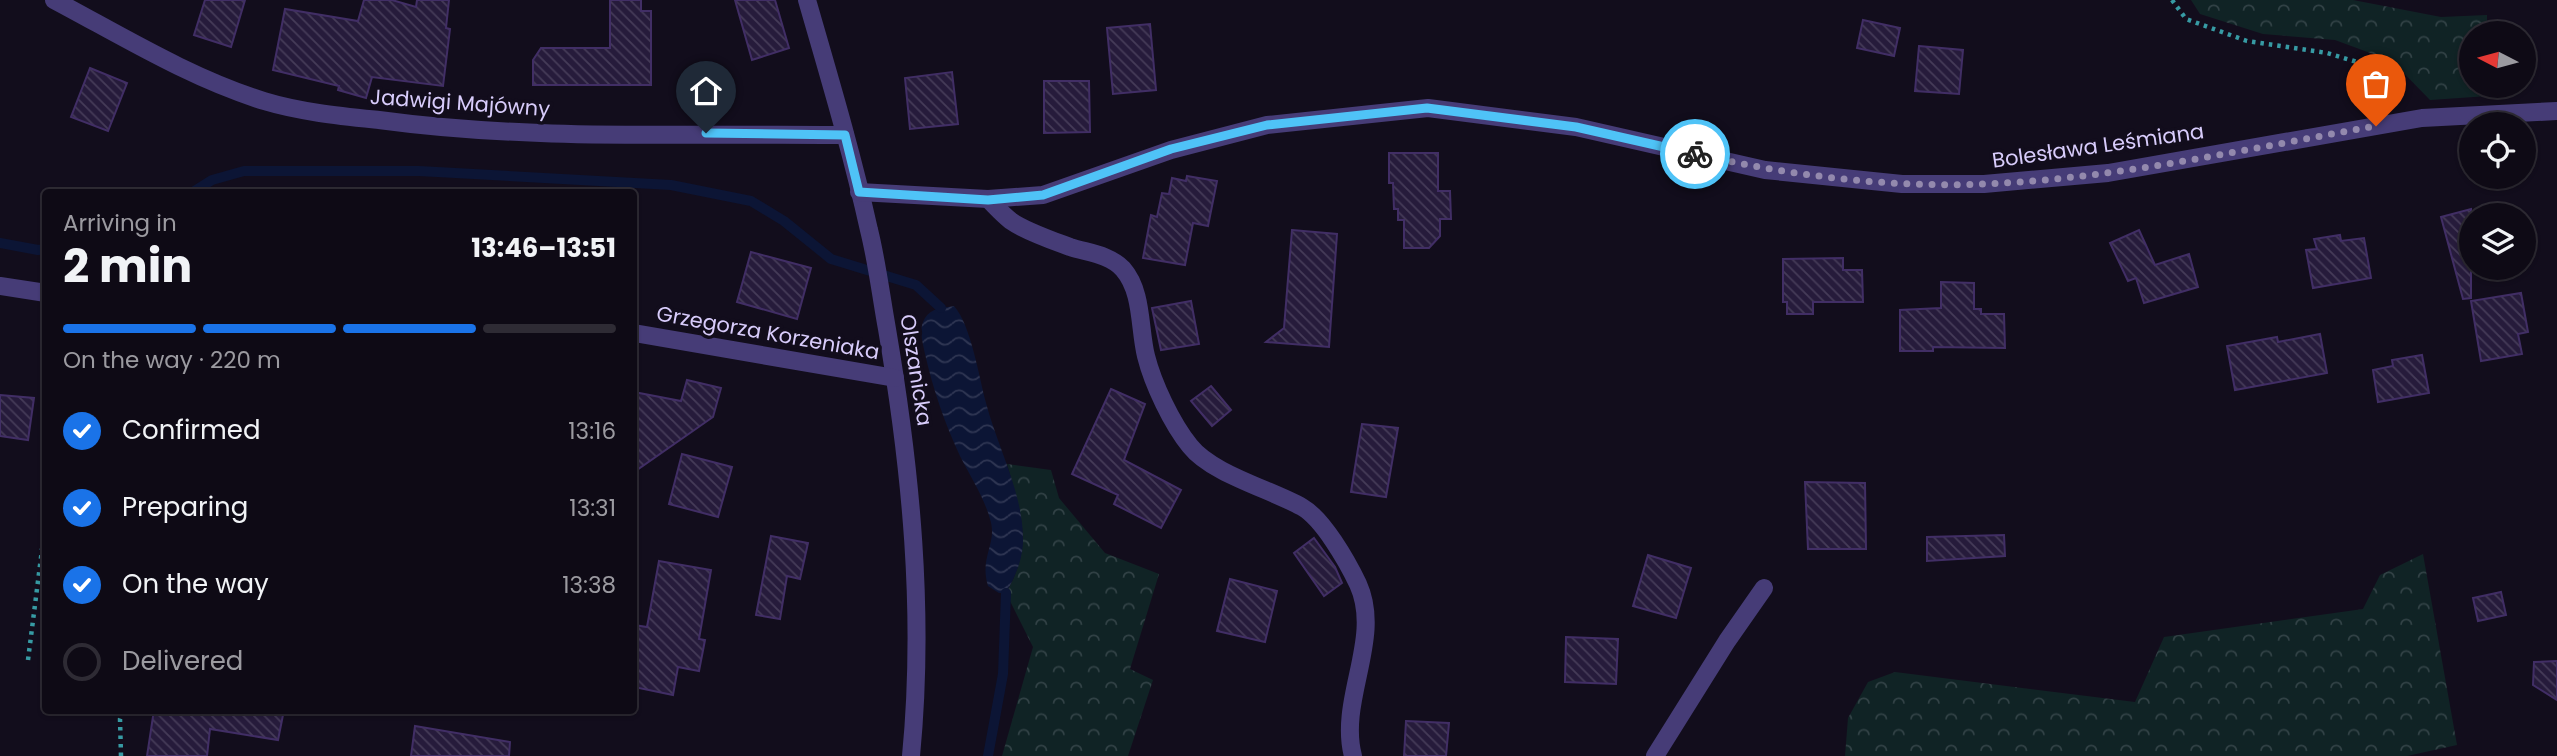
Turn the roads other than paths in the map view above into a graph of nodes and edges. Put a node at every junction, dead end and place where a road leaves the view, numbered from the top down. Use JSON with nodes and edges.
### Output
{"nodes":[{"id":1,"x":54,"y":0,"type":"edge"},
{"id":2,"x":807,"y":0,"type":"edge"},
{"id":3,"x":2557,"y":111,"type":"edge"},
{"id":4,"x":845,"y":135,"type":"junction"},
{"id":5,"x":859,"y":192,"type":"junction"},
{"id":6,"x":988,"y":200,"type":"junction"},
{"id":7,"x":0,"y":286,"type":"edge"},
{"id":8,"x":42,"y":292,"type":"edge"},
{"id":9,"x":637,"y":334,"type":"edge"},
{"id":10,"x":895,"y":378,"type":"junction"},
{"id":11,"x":1764,"y":588,"type":"dead end"},
{"id":12,"x":911,"y":756,"type":"edge"},
{"id":13,"x":1353,"y":756,"type":"edge"},
{"id":14,"x":1655,"y":756,"type":"edge"}],
"edges":[{"from":1,"to":4,"type":"street","name":"Jadwigi Majówny"},
{"from":2,"to":4,"type":"street","name":"Olszanicka"},
{"from":3,"to":6,"type":"street","name":"Bolesława Leśmiana"},
{"from":4,"to":5,"type":"street","name":"Olszanicka"},
{"from":5,"to":6,"type":"street","name":"Bolesława Leśmiana"},
{"from":5,"to":10,"type":"street","name":"Olszanicka"},
{"from":6,"to":13,"type":"street"},
{"from":7,"to":8,"type":"street"},
{"from":9,"to":10,"type":"street","name":"Grzegorza Korzeniaka"},
{"from":10,"to":12,"type":"street","name":"Olszanicka"},
{"from":11,"to":14,"type":"street"}]}
